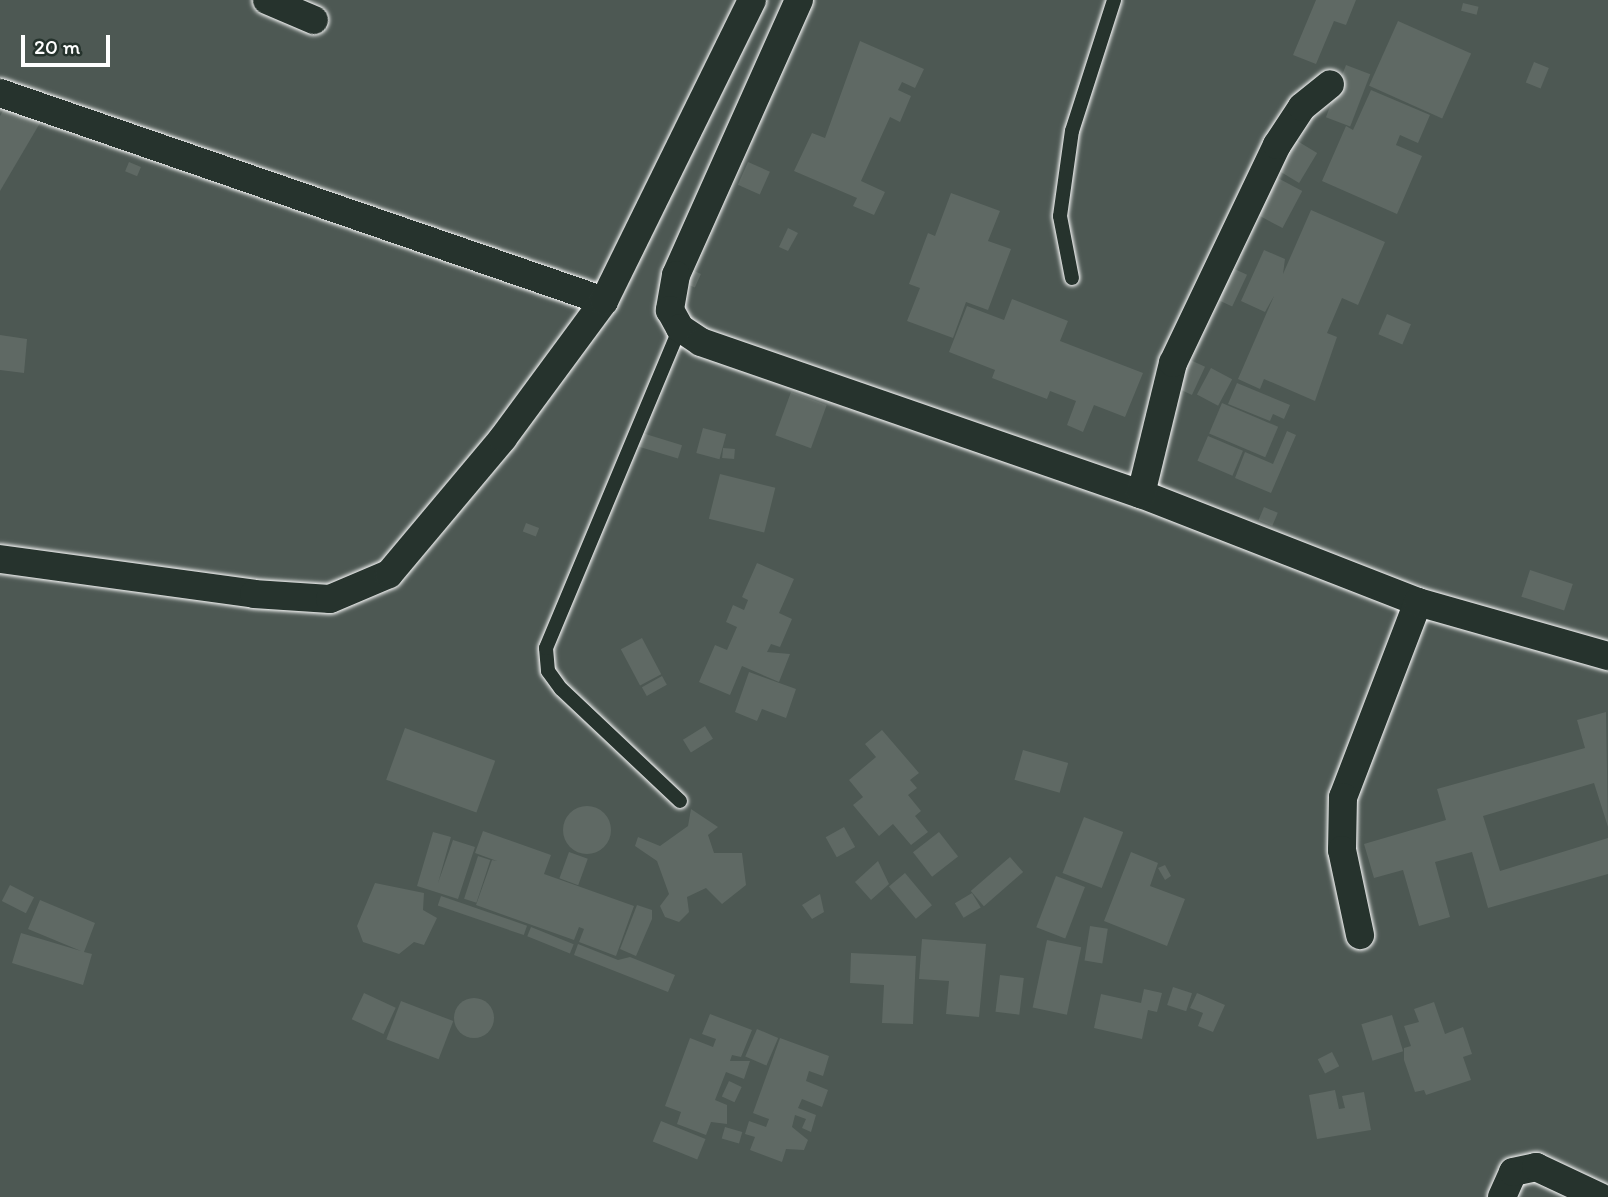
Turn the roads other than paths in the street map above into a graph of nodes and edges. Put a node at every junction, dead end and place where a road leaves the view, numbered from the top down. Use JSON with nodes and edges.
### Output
{"nodes":[{"id":1,"x":267,"y":0,"type":"edge"},
{"id":2,"x":752,"y":0,"type":"edge"},
{"id":3,"x":799,"y":0,"type":"edge"},
{"id":4,"x":1114,"y":0,"type":"edge"},
{"id":5,"x":314,"y":20,"type":"dead end"},
{"id":6,"x":1330,"y":84,"type":"dead end"},
{"id":7,"x":0,"y":93,"type":"edge"},
{"id":8,"x":1072,"y":278,"type":"dead end"},
{"id":9,"x":604,"y":301,"type":"junction"},
{"id":10,"x":680,"y":328,"type":"junction"},
{"id":11,"x":1141,"y":495,"type":"junction"},
{"id":12,"x":0,"y":559,"type":"edge"},
{"id":13,"x":1418,"y":602,"type":"junction"},
{"id":14,"x":1608,"y":656,"type":"edge"},
{"id":15,"x":680,"y":801,"type":"dead end"},
{"id":16,"x":1360,"y":935,"type":"dead end"},
{"id":17,"x":1502,"y":1197,"type":"edge"},
{"id":18,"x":1601,"y":1197,"type":"edge"}],
"edges":[{"from":1,"to":5,"type":"street"},
{"from":2,"to":9,"type":"street"},
{"from":3,"to":10,"type":"street"},
{"from":4,"to":8,"type":"lane"},
{"from":6,"to":11,"type":"street"},
{"from":7,"to":9,"type":"street"},
{"from":9,"to":12,"type":"street"},
{"from":10,"to":11,"type":"street"},
{"from":10,"to":15,"type":"lane"},
{"from":11,"to":13,"type":"street"},
{"from":13,"to":14,"type":"street"},
{"from":13,"to":16,"type":"street"},
{"from":17,"to":18,"type":"street"}]}
